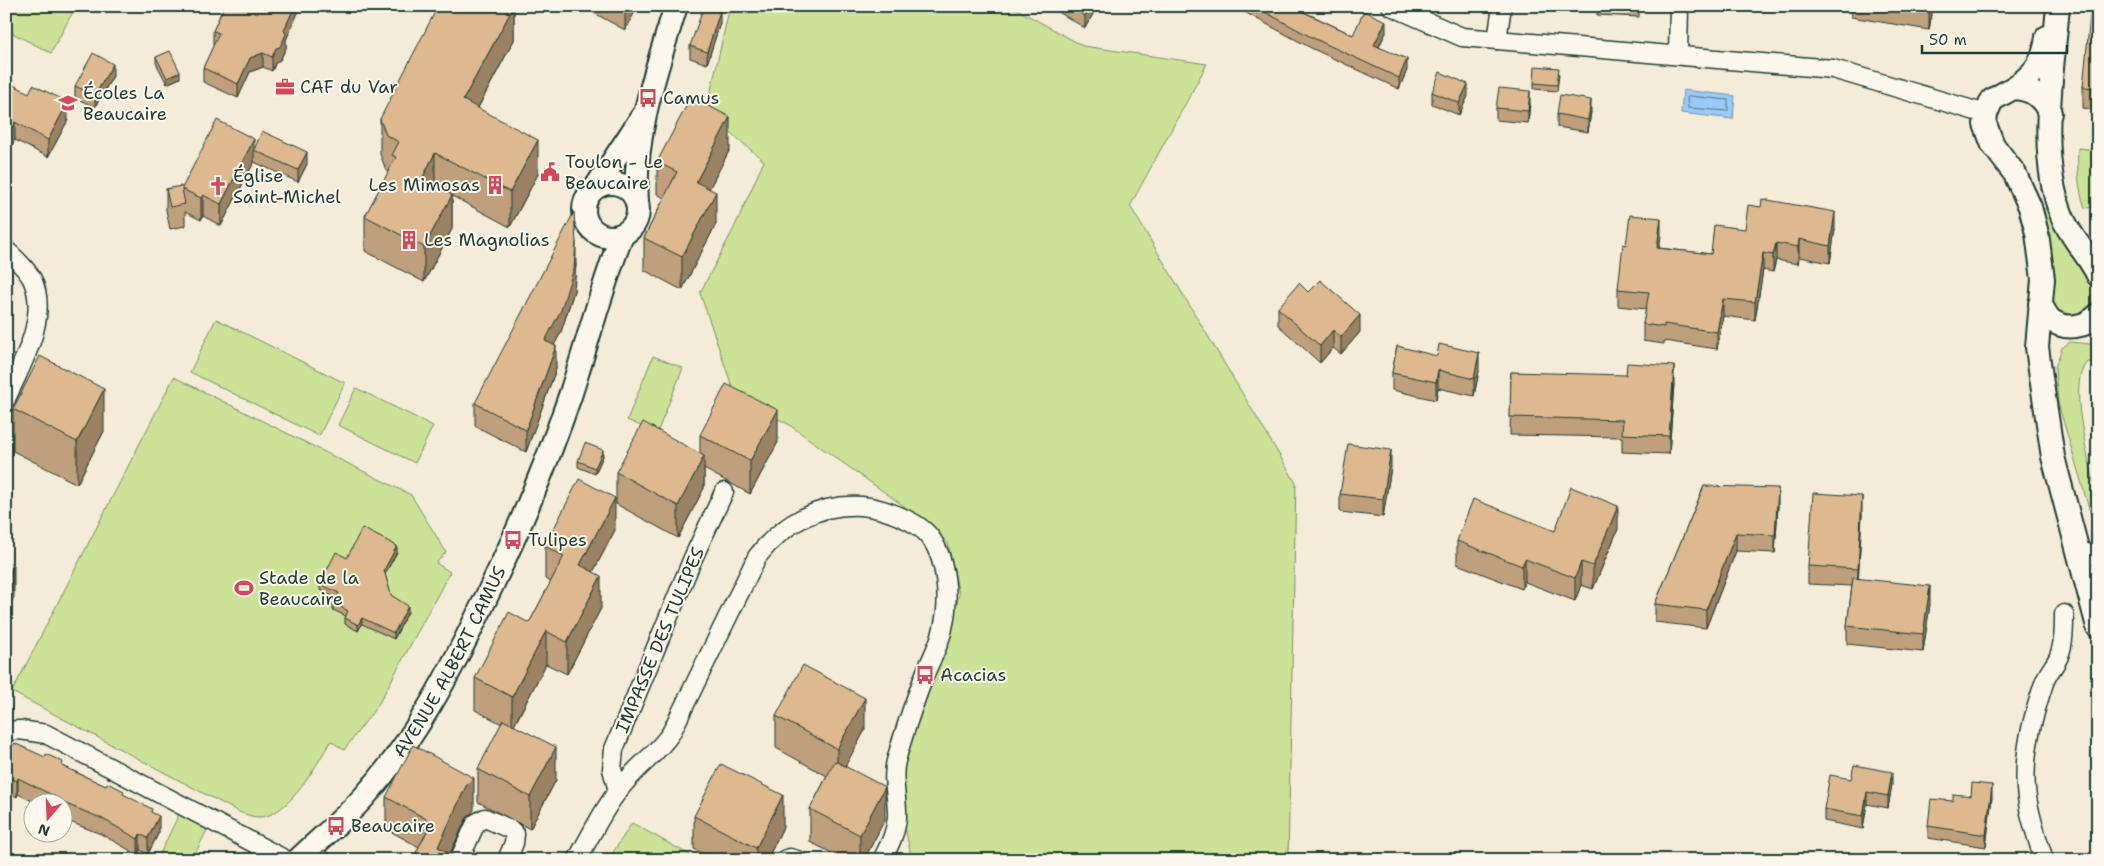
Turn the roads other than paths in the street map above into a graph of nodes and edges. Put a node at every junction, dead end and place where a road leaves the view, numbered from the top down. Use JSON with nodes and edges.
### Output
{"nodes":[{"id":1,"x":676,"y":6,"type":"edge"},
{"id":2,"x":1391,"y":6,"type":"edge"},
{"id":3,"x":1502,"y":6,"type":"edge"},
{"id":4,"x":1679,"y":6,"type":"edge"},
{"id":5,"x":2049,"y":6,"type":"edge"},
{"id":6,"x":2058,"y":6,"type":"edge"},
{"id":7,"x":1497,"y":40,"type":"junction"},
{"id":8,"x":1678,"y":55,"type":"junction"},
{"id":9,"x":2013,"y":88,"type":"junction"},
{"id":10,"x":2050,"y":112,"type":"junction"},
{"id":11,"x":644,"y":114,"type":"junction"},
{"id":12,"x":1986,"y":114,"type":"junction"},
{"id":13,"x":596,"y":187,"type":"junction"},
{"id":14,"x":637,"y":203,"type":"junction"},
{"id":15,"x":600,"y":235,"type":"junction"},
{"id":16,"x":622,"y":235,"type":"junction"},
{"id":17,"x":6,"y":250,"type":"edge"},
{"id":18,"x":2098,"y":275,"type":"edge"},
{"id":19,"x":601,"y":292,"type":"junction"},
{"id":20,"x":2040,"y":304,"type":"junction"},
{"id":21,"x":2098,"y":315,"type":"edge"},
{"id":22,"x":2067,"y":326,"type":"junction"},
{"id":23,"x":2041,"y":377,"type":"junction"},
{"id":24,"x":6,"y":399,"type":"edge"},
{"id":25,"x":724,"y":492,"type":"dead end"},
{"id":26,"x":2088,"y":554,"type":"edge"},
{"id":27,"x":2064,"y":614,"type":"dead end"},
{"id":28,"x":2098,"y":627,"type":"edge"},
{"id":29,"x":6,"y":731,"type":"edge"},
{"id":30,"x":618,"y":790,"type":"junction"},
{"id":31,"x":286,"y":860,"type":"edge"},
{"id":32,"x":298,"y":860,"type":"edge"},
{"id":33,"x":459,"y":860,"type":"edge"},
{"id":34,"x":507,"y":860,"type":"edge"},
{"id":35,"x":577,"y":860,"type":"edge"},
{"id":36,"x":784,"y":860,"type":"edge"},
{"id":37,"x":798,"y":860,"type":"edge"},
{"id":38,"x":882,"y":860,"type":"edge"},
{"id":39,"x":2044,"y":860,"type":"edge"}],
"edges":[{"from":1,"to":11,"type":"street"},
{"from":2,"to":7,"type":"street"},
{"from":3,"to":7,"type":"street"},
{"from":4,"to":8,"type":"street"},
{"from":5,"to":9,"type":"street"},
{"from":6,"to":10,"type":"street"},
{"from":7,"to":8,"type":"street"},
{"from":8,"to":12,"type":"street"},
{"from":9,"to":10,"type":"street"},
{"from":9,"to":12,"type":"street"},
{"from":10,"to":18,"type":"street"},
{"from":11,"to":13,"type":"street"},
{"from":11,"to":14,"type":"street"},
{"from":12,"to":20,"type":"street"},
{"from":13,"to":14,"type":"street"},
{"from":13,"to":15,"type":"street"},
{"from":14,"to":16,"type":"street"},
{"from":15,"to":16,"type":"street"},
{"from":15,"to":19,"type":"street","name":"AVENUE ALBERT CAMUS"},
{"from":16,"to":19,"type":"street","name":"AVENUE ALBERT CAMUS"},
{"from":17,"to":24,"type":"street"},
{"from":19,"to":32,"type":"street","name":"AVENUE ALBERT CAMUS"},
{"from":20,"to":22,"type":"street"},
{"from":20,"to":23,"type":"street"},
{"from":21,"to":22,"type":"street"},
{"from":22,"to":23,"type":"street"},
{"from":23,"to":26,"type":"street"},
{"from":25,"to":30,"type":"street","name":"IMPASSE DES TULIPES"},
{"from":26,"to":28,"type":"street"},
{"from":27,"to":39,"type":"street"},
{"from":29,"to":31,"type":"street"},
{"from":30,"to":35,"type":"street"},
{"from":30,"to":38,"type":"street"},
{"from":33,"to":34,"type":"street"},
{"from":36,"to":37,"type":"street"}]}
